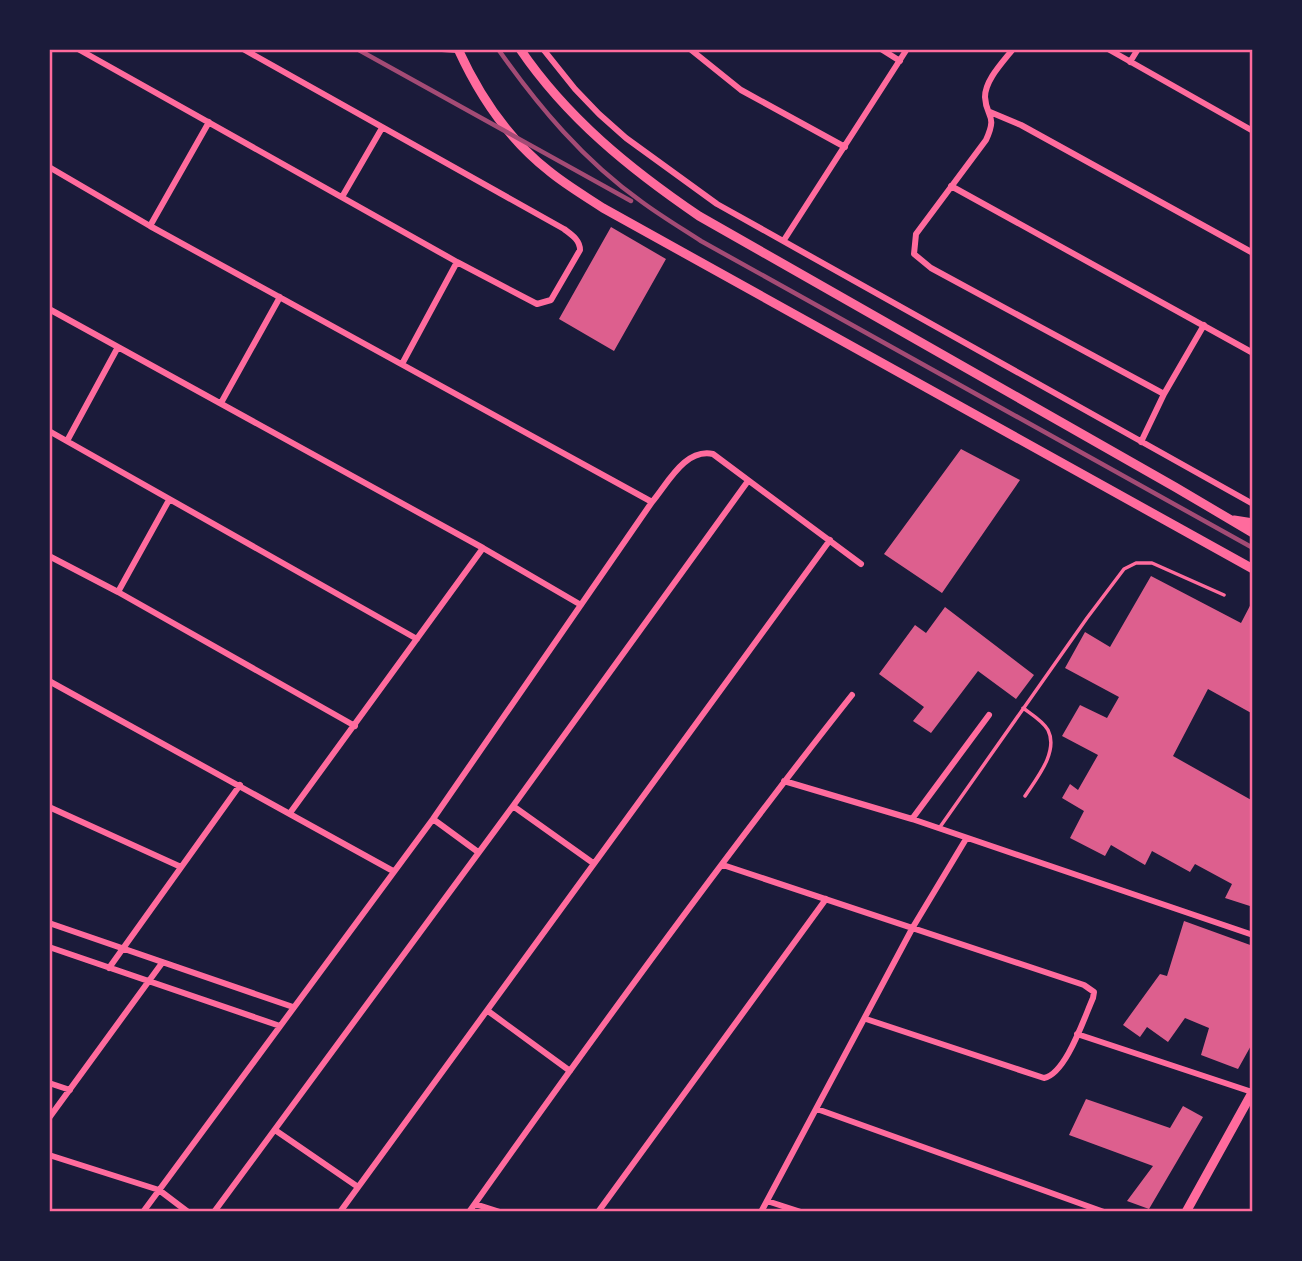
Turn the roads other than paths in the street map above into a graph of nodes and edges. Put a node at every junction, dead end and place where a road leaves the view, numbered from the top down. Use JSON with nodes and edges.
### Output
{"nodes":[{"id":1,"x":78,"y":49,"type":"edge"},
{"id":2,"x":243,"y":49,"type":"edge"},
{"id":3,"x":442,"y":49,"type":"edge"},
{"id":4,"x":520,"y":49,"type":"edge"},
{"id":5,"x":543,"y":49,"type":"edge"},
{"id":6,"x":690,"y":49,"type":"edge"},
{"id":7,"x":881,"y":49,"type":"edge"},
{"id":8,"x":907,"y":49,"type":"edge"},
{"id":9,"x":1013,"y":49,"type":"edge"},
{"id":10,"x":1108,"y":49,"type":"edge"},
{"id":11,"x":1138,"y":49,"type":"edge"},
{"id":12,"x":458,"y":50,"type":"edge"},
{"id":13,"x":900,"y":61,"type":"junction"},
{"id":14,"x":1130,"y":62,"type":"junction"},
{"id":15,"x":990,"y":112,"type":"junction"},
{"id":16,"x":209,"y":122,"type":"junction"},
{"id":17,"x":382,"y":128,"type":"junction"},
{"id":18,"x":1253,"y":131,"type":"edge"},
{"id":19,"x":845,"y":147,"type":"junction"},
{"id":20,"x":49,"y":167,"type":"edge"},
{"id":21,"x":951,"y":186,"type":"junction"},
{"id":22,"x":342,"y":197,"type":"junction"},
{"id":23,"x":150,"y":226,"type":"junction"},
{"id":24,"x":783,"y":240,"type":"junction"},
{"id":25,"x":1253,"y":253,"type":"edge"},
{"id":26,"x":457,"y":262,"type":"junction"},
{"id":27,"x":280,"y":297,"type":"junction"},
{"id":28,"x":49,"y":309,"type":"edge"},
{"id":29,"x":1203,"y":325,"type":"junction"},
{"id":30,"x":118,"y":347,"type":"junction"},
{"id":31,"x":1253,"y":353,"type":"edge"},
{"id":32,"x":402,"y":364,"type":"junction"},
{"id":33,"x":1164,"y":394,"type":"junction"},
{"id":34,"x":221,"y":403,"type":"junction"},
{"id":35,"x":49,"y":431,"type":"edge"},
{"id":36,"x":67,"y":441,"type":"junction"},
{"id":37,"x":1141,"y":442,"type":"junction"},
{"id":38,"x":748,"y":481,"type":"junction"},
{"id":39,"x":169,"y":500,"type":"junction"},
{"id":40,"x":652,"y":502,"type":"junction"},
{"id":41,"x":1253,"y":504,"type":"edge"},
{"id":42,"x":1225,"y":518,"type":"junction"},
{"id":43,"x":1253,"y":523,"type":"edge"},
{"id":44,"x":1253,"y":533,"type":"edge"},
{"id":45,"x":830,"y":540,"type":"junction"},
{"id":46,"x":483,"y":548,"type":"junction"},
{"id":47,"x":49,"y":556,"type":"edge"},
{"id":48,"x":861,"y":564,"type":"dead end"},
{"id":49,"x":1253,"y":569,"type":"edge"},
{"id":50,"x":118,"y":592,"type":"junction"},
{"id":51,"x":1224,"y":595,"type":"dead end"},
{"id":52,"x":580,"y":605,"type":"junction"},
{"id":53,"x":417,"y":639,"type":"junction"},
{"id":54,"x":49,"y":681,"type":"edge"},
{"id":55,"x":852,"y":695,"type":"dead end"},
{"id":56,"x":1023,"y":708,"type":"junction"},
{"id":57,"x":989,"y":715,"type":"dead end"},
{"id":58,"x":355,"y":726,"type":"junction"},
{"id":59,"x":784,"y":781,"type":"junction"},
{"id":60,"x":240,"y":785,"type":"junction"},
{"id":61,"x":1025,"y":796,"type":"dead end"},
{"id":62,"x":513,"y":806,"type":"junction"},
{"id":63,"x":49,"y":807,"type":"edge"},
{"id":64,"x":290,"y":814,"type":"junction"},
{"id":65,"x":433,"y":819,"type":"junction"},
{"id":66,"x":912,"y":819,"type":"junction"},
{"id":67,"x":939,"y":829,"type":"junction"},
{"id":68,"x":966,"y":839,"type":"junction"},
{"id":69,"x":478,"y":852,"type":"junction"},
{"id":70,"x":593,"y":863,"type":"junction"},
{"id":71,"x":723,"y":865,"type":"junction"},
{"id":72,"x":181,"y":867,"type":"junction"},
{"id":73,"x":393,"y":871,"type":"junction"},
{"id":74,"x":826,"y":899,"type":"junction"},
{"id":75,"x":49,"y":923,"type":"edge"},
{"id":76,"x":913,"y":927,"type":"junction"},
{"id":77,"x":1253,"y":935,"type":"edge"},
{"id":78,"x":49,"y":947,"type":"edge"},
{"id":79,"x":122,"y":949,"type":"junction"},
{"id":80,"x":162,"y":963,"type":"junction"},
{"id":81,"x":109,"y":968,"type":"junction"},
{"id":82,"x":148,"y":982,"type":"junction"},
{"id":83,"x":293,"y":1007,"type":"junction"},
{"id":84,"x":488,"y":1011,"type":"junction"},
{"id":85,"x":866,"y":1019,"type":"junction"},
{"id":86,"x":279,"y":1026,"type":"junction"},
{"id":87,"x":1077,"y":1034,"type":"junction"},
{"id":88,"x":570,"y":1071,"type":"junction"},
{"id":89,"x":49,"y":1083,"type":"edge"},
{"id":90,"x":70,"y":1090,"type":"junction"},
{"id":91,"x":1253,"y":1092,"type":"edge"},
{"id":92,"x":817,"y":1109,"type":"junction"},
{"id":93,"x":49,"y":1118,"type":"edge"},
{"id":94,"x":275,"y":1130,"type":"junction"},
{"id":95,"x":49,"y":1155,"type":"edge"},
{"id":96,"x":358,"y":1188,"type":"junction"},
{"id":97,"x":159,"y":1190,"type":"junction"},
{"id":98,"x":767,"y":1201,"type":"junction"},
{"id":99,"x":475,"y":1204,"type":"junction"},
{"id":100,"x":142,"y":1212,"type":"edge"},
{"id":101,"x":188,"y":1212,"type":"edge"},
{"id":102,"x":214,"y":1212,"type":"edge"},
{"id":103,"x":340,"y":1212,"type":"edge"},
{"id":104,"x":469,"y":1212,"type":"edge"},
{"id":105,"x":499,"y":1212,"type":"edge"},
{"id":106,"x":598,"y":1212,"type":"edge"},
{"id":107,"x":761,"y":1212,"type":"edge"},
{"id":108,"x":801,"y":1212,"type":"edge"},
{"id":109,"x":1104,"y":1212,"type":"edge"},
{"id":110,"x":1186,"y":1212,"type":"edge"}],
"edges":[{"from":1,"to":16,"type":"street"},
{"from":2,"to":17,"type":"street"},
{"from":3,"to":12,"type":"street"},
{"from":4,"to":42,"type":"main road"},
{"from":5,"to":24,"type":"street"},
{"from":6,"to":19,"type":"street"},
{"from":7,"to":13,"type":"street"},
{"from":8,"to":13,"type":"street"},
{"from":9,"to":15,"type":"street"},
{"from":10,"to":14,"type":"street"},
{"from":11,"to":14,"type":"street"},
{"from":12,"to":49,"type":"main road"},
{"from":13,"to":19,"type":"street"},
{"from":14,"to":18,"type":"street"},
{"from":15,"to":21,"type":"street"},
{"from":15,"to":25,"type":"street"},
{"from":16,"to":22,"type":"street"},
{"from":16,"to":23,"type":"street"},
{"from":17,"to":22,"type":"street"},
{"from":17,"to":26,"type":"street"},
{"from":19,"to":24,"type":"street"},
{"from":20,"to":23,"type":"street"},
{"from":21,"to":29,"type":"street"},
{"from":21,"to":33,"type":"street"},
{"from":22,"to":26,"type":"street"},
{"from":23,"to":27,"type":"street"},
{"from":24,"to":37,"type":"street"},
{"from":26,"to":32,"type":"street"},
{"from":27,"to":32,"type":"street"},
{"from":27,"to":34,"type":"street"},
{"from":28,"to":30,"type":"street"},
{"from":29,"to":31,"type":"street"},
{"from":29,"to":33,"type":"street"},
{"from":30,"to":34,"type":"street"},
{"from":30,"to":36,"type":"street"},
{"from":32,"to":40,"type":"street"},
{"from":33,"to":37,"type":"street"},
{"from":34,"to":46,"type":"street"},
{"from":35,"to":36,"type":"street"},
{"from":36,"to":39,"type":"street"},
{"from":37,"to":41,"type":"street"},
{"from":38,"to":40,"type":"street"},
{"from":38,"to":45,"type":"street"},
{"from":38,"to":62,"type":"street"},
{"from":39,"to":50,"type":"street"},
{"from":39,"to":53,"type":"street"},
{"from":40,"to":52,"type":"street"},
{"from":42,"to":43,"type":"main road"},
{"from":42,"to":44,"type":"main road"},
{"from":45,"to":48,"type":"street"},
{"from":45,"to":70,"type":"street"},
{"from":46,"to":52,"type":"street"},
{"from":46,"to":53,"type":"street"},
{"from":47,"to":50,"type":"street"},
{"from":50,"to":58,"type":"street"},
{"from":51,"to":56,"type":"lane"},
{"from":52,"to":65,"type":"street"},
{"from":53,"to":58,"type":"street"},
{"from":54,"to":60,"type":"street"},
{"from":55,"to":59,"type":"street"},
{"from":56,"to":61,"type":"lane"},
{"from":56,"to":67,"type":"lane"},
{"from":57,"to":66,"type":"street"},
{"from":58,"to":64,"type":"street"},
{"from":59,"to":66,"type":"street"},
{"from":59,"to":71,"type":"street"},
{"from":60,"to":64,"type":"street"},
{"from":60,"to":72,"type":"street"},
{"from":62,"to":69,"type":"street"},
{"from":62,"to":70,"type":"street"},
{"from":63,"to":72,"type":"street"},
{"from":64,"to":73,"type":"street"},
{"from":65,"to":69,"type":"street"},
{"from":65,"to":73,"type":"street"},
{"from":66,"to":67,"type":"street"},
{"from":67,"to":68,"type":"street"},
{"from":68,"to":76,"type":"street"},
{"from":68,"to":77,"type":"street"},
{"from":69,"to":94,"type":"street"},
{"from":70,"to":84,"type":"street"},
{"from":71,"to":74,"type":"street"},
{"from":71,"to":88,"type":"street"},
{"from":72,"to":79,"type":"street"},
{"from":73,"to":83,"type":"street"},
{"from":74,"to":76,"type":"street"},
{"from":74,"to":106,"type":"street"},
{"from":75,"to":79,"type":"street"},
{"from":76,"to":85,"type":"street"},
{"from":76,"to":87,"type":"street"},
{"from":78,"to":81,"type":"street"},
{"from":79,"to":80,"type":"street"},
{"from":79,"to":81,"type":"street"},
{"from":80,"to":82,"type":"street"},
{"from":80,"to":83,"type":"street"},
{"from":81,"to":82,"type":"street"},
{"from":82,"to":86,"type":"street"},
{"from":82,"to":90,"type":"street"},
{"from":83,"to":86,"type":"street"},
{"from":84,"to":88,"type":"street"},
{"from":84,"to":96,"type":"street"},
{"from":85,"to":87,"type":"street"},
{"from":85,"to":92,"type":"street"},
{"from":86,"to":97,"type":"street"},
{"from":87,"to":91,"type":"street"},
{"from":88,"to":99,"type":"street"},
{"from":89,"to":90,"type":"street"},
{"from":90,"to":93,"type":"street"},
{"from":91,"to":110,"type":"main road"},
{"from":92,"to":98,"type":"street"},
{"from":92,"to":109,"type":"street"},
{"from":94,"to":96,"type":"street"},
{"from":94,"to":102,"type":"street"},
{"from":95,"to":97,"type":"street"},
{"from":96,"to":103,"type":"street"},
{"from":97,"to":100,"type":"street"},
{"from":97,"to":101,"type":"street"},
{"from":98,"to":107,"type":"street"},
{"from":98,"to":108,"type":"street"},
{"from":99,"to":104,"type":"street"},
{"from":99,"to":105,"type":"street"}]}
